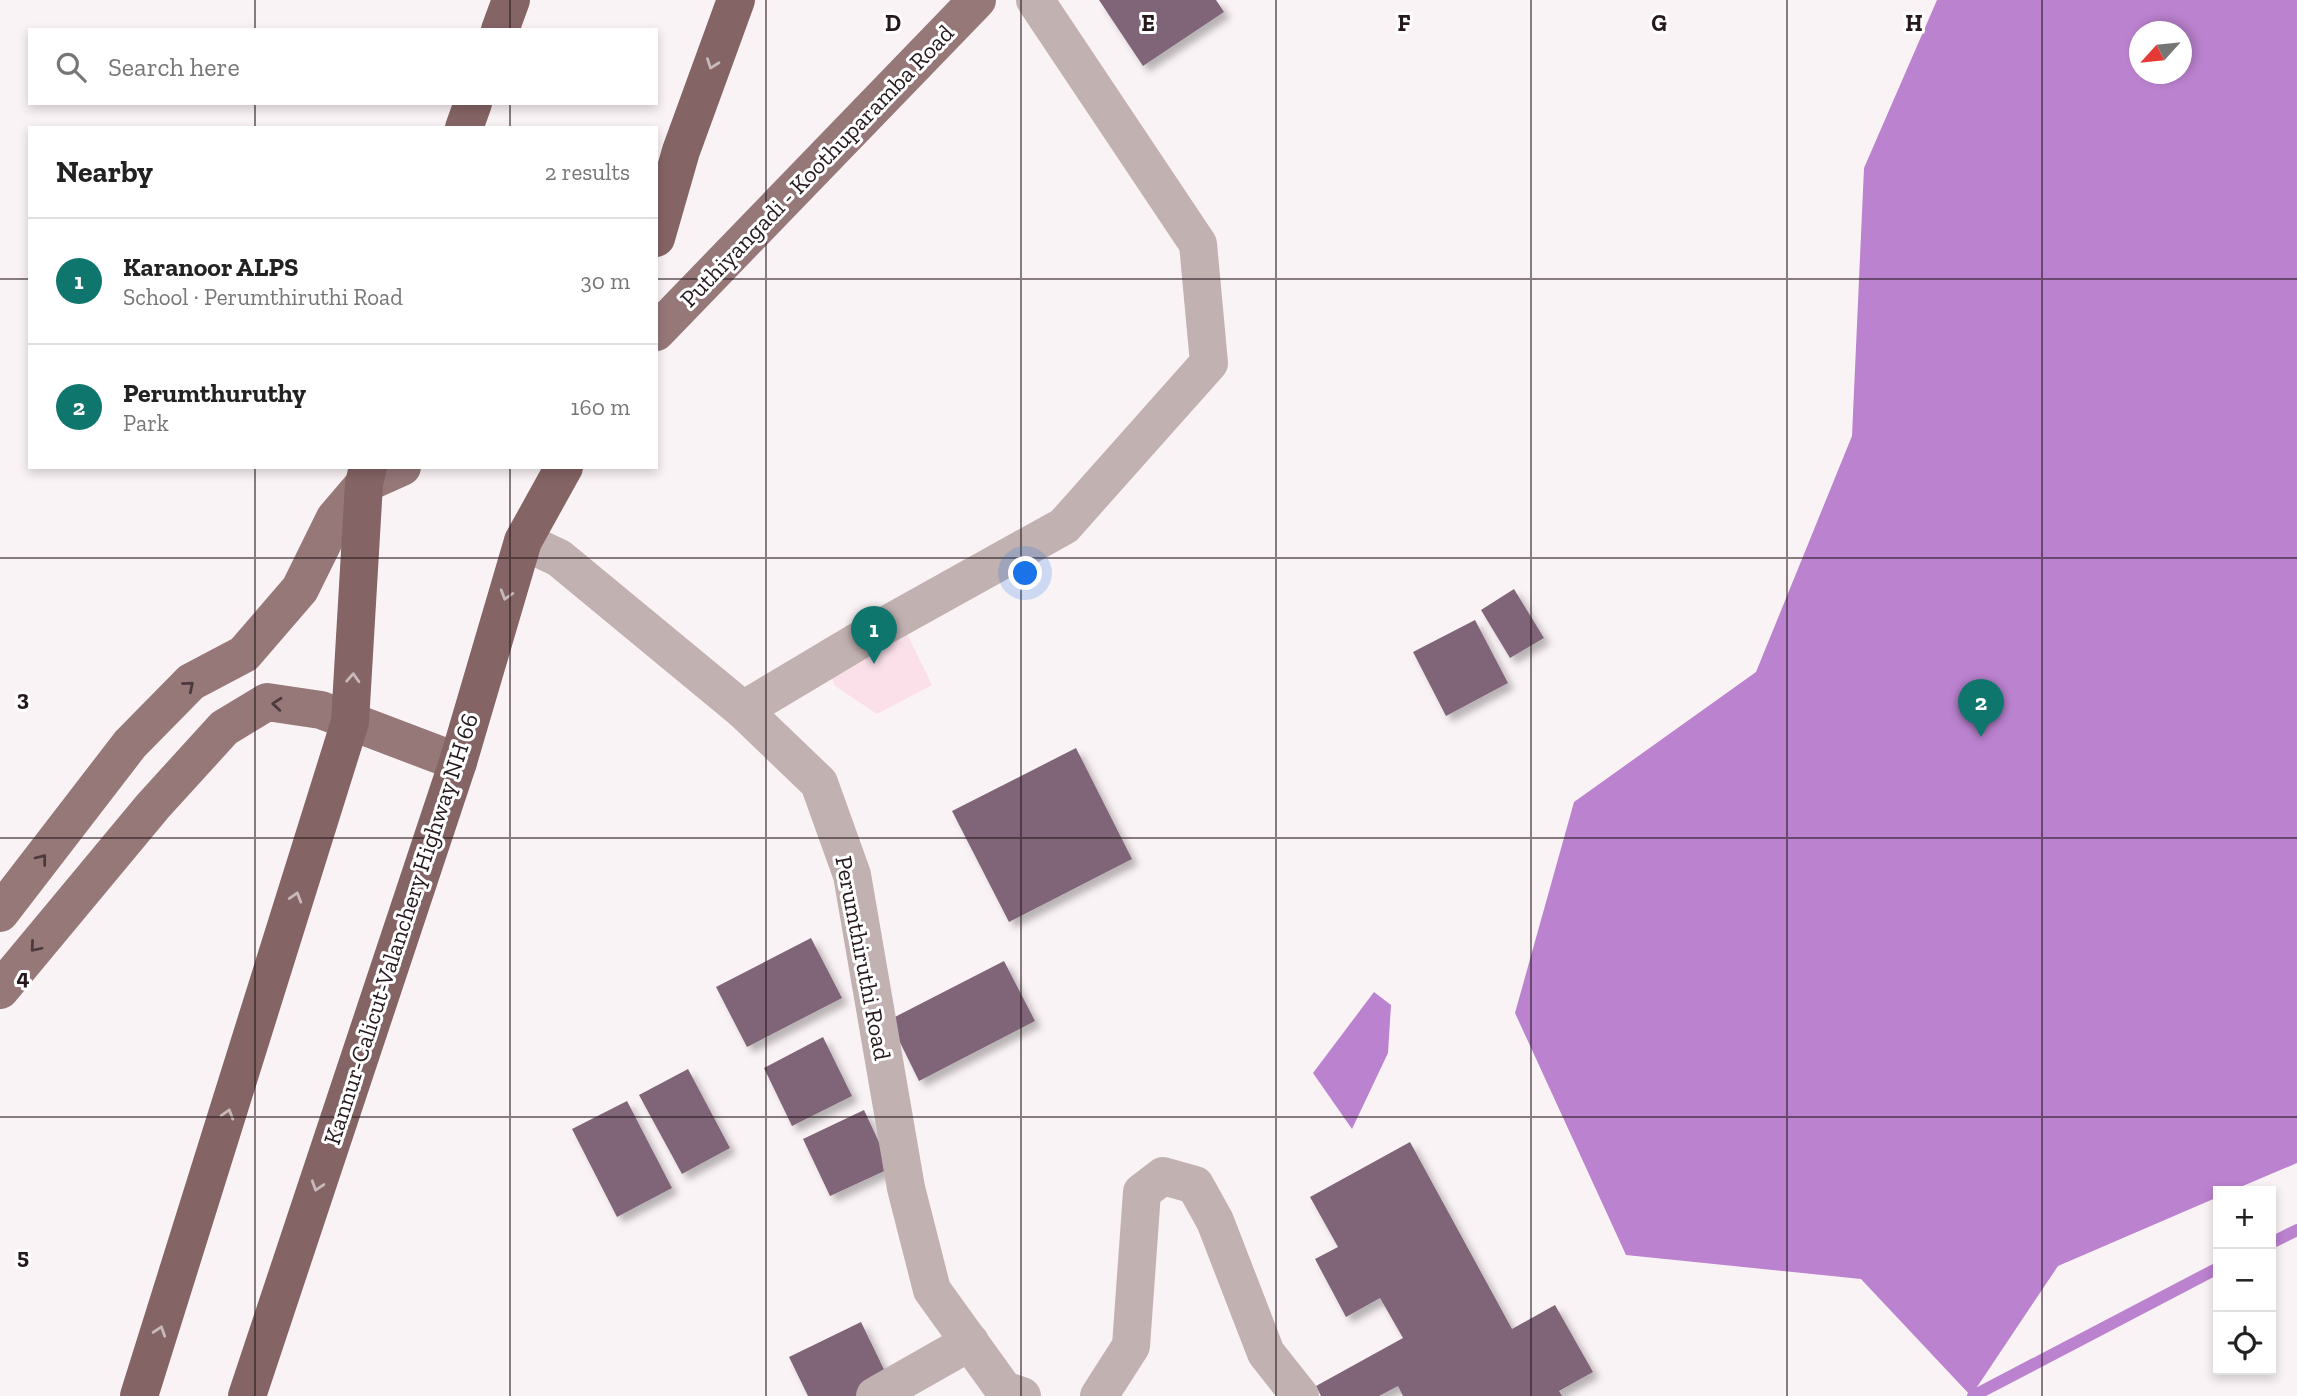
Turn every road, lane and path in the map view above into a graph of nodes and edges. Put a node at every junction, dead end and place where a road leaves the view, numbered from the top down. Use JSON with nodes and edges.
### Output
{"nodes":[{"id":1,"x":511,"y":0,"type":"edge"},
{"id":2,"x":736,"y":0,"type":"edge"},
{"id":3,"x":977,"y":0,"type":"edge"},
{"id":4,"x":1035,"y":0,"type":"edge"},
{"id":5,"x":501,"y":28,"type":"edge"},
{"id":6,"x":472,"y":105,"type":"edge"},
{"id":7,"x":465,"y":126,"type":"edge"},
{"id":8,"x":658,"y":231,"type":"edge"},
{"id":9,"x":658,"y":330,"type":"edge"},
{"id":10,"x":394,"y":469,"type":"edge"},
{"id":11,"x":563,"y":469,"type":"edge"},
{"id":12,"x":366,"y":476,"type":"edge"},
{"id":13,"x":523,"y":541,"type":"junction"},
{"id":14,"x":743,"y":710,"type":"junction"},
{"id":15,"x":350,"y":722,"type":"junction"},
{"id":16,"x":458,"y":762,"type":"junction"},
{"id":17,"x":0,"y":913,"type":"edge"},
{"id":18,"x":0,"y":990,"type":"edge"},
{"id":19,"x":970,"y":1342,"type":"junction"},
{"id":20,"x":139,"y":1396,"type":"edge"},
{"id":21,"x":247,"y":1396,"type":"edge"},
{"id":22,"x":875,"y":1396,"type":"edge"},
{"id":23,"x":1022,"y":1396,"type":"edge"},
{"id":24,"x":1099,"y":1396,"type":"edge"},
{"id":25,"x":1300,"y":1396,"type":"edge"}],
"edges":[{"from":1,"to":5,"type":"highway"},
{"from":2,"to":8,"type":"highway","one_way":true},
{"from":3,"to":9,"type":"main road","name":"Puthiyangadi - Koothuparamba Road"},
{"from":4,"to":14,"type":"street"},
{"from":6,"to":7,"type":"highway"},
{"from":10,"to":12,"type":"main road"},
{"from":11,"to":13,"type":"highway","name":"Kannur-Calicut-Valanchery Highway NH 66"},
{"from":15,"to":12,"type":"highway","one_way":true},
{"from":17,"to":12,"type":"main road","one_way":true},
{"from":13,"to":14,"type":"street","name":"Perumthiruthi Road"},
{"from":13,"to":16,"type":"highway","name":"Kannur-Calicut-Valanchery Highway NH 66","one_way":true},
{"from":14,"to":19,"type":"street","name":"Perumthiruthi Road"},
{"from":15,"to":16,"type":"main road"},
{"from":15,"to":18,"type":"main road","one_way":true},
{"from":20,"to":15,"type":"highway","one_way":true},
{"from":16,"to":21,"type":"highway","name":"Kannur-Calicut-Valanchery Highway NH 66","one_way":true},
{"from":19,"to":22,"type":"street"},
{"from":19,"to":23,"type":"street","name":"Perumthiruthi Road"},
{"from":24,"to":25,"type":"street"}]}
